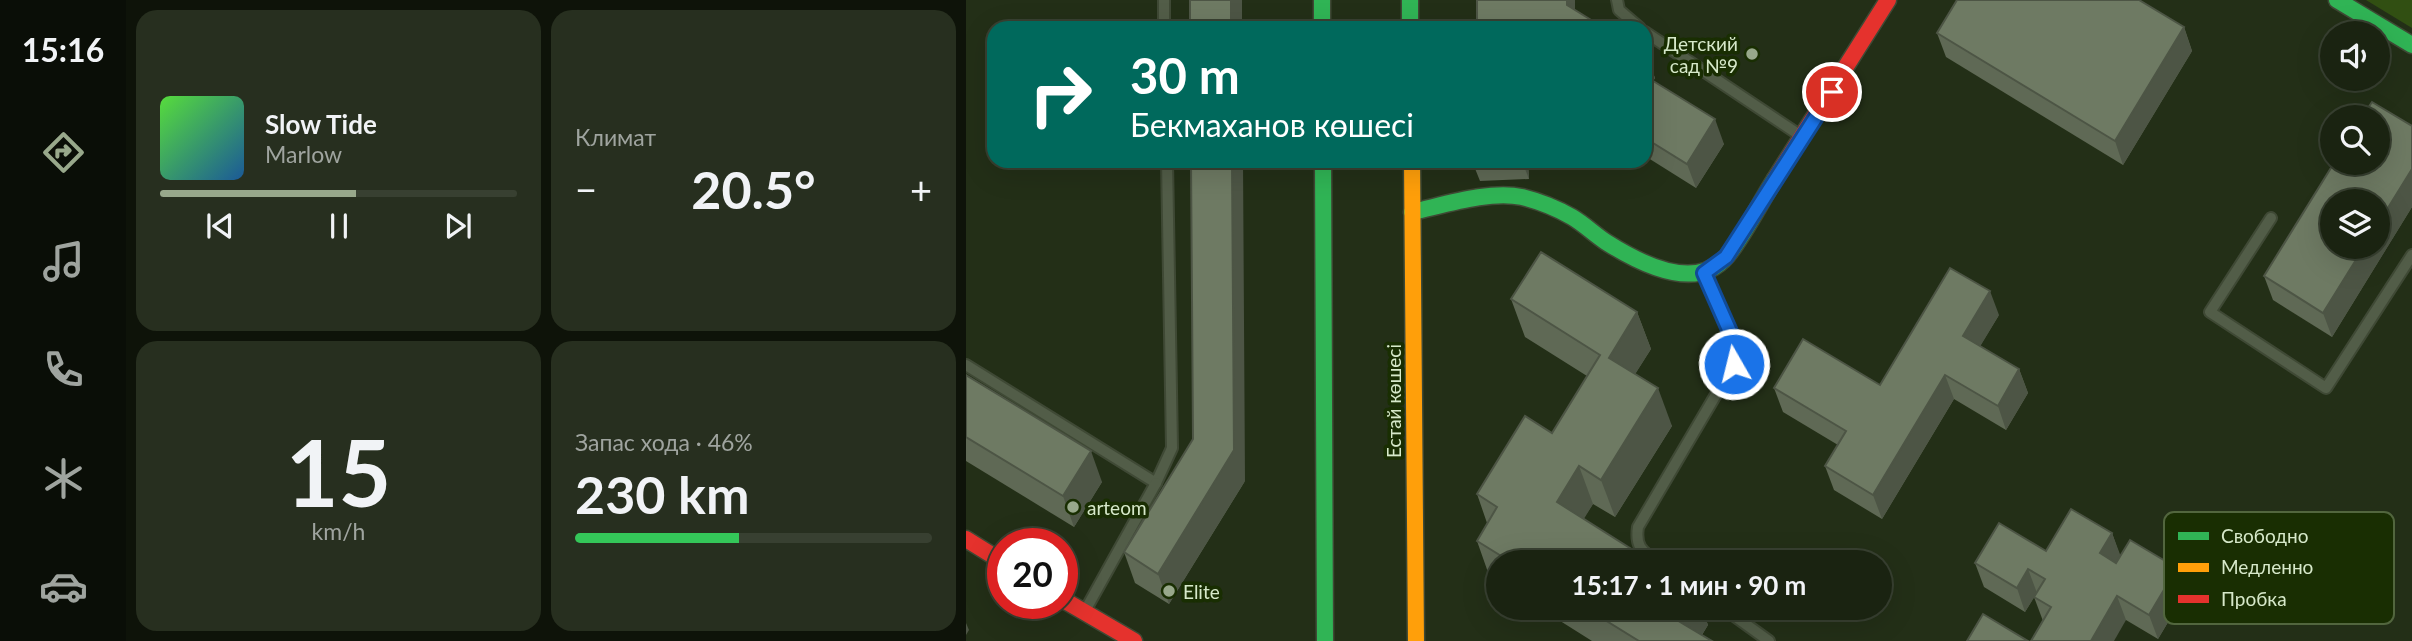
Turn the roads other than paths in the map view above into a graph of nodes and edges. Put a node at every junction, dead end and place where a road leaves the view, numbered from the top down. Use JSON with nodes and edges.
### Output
{"nodes":[{"id":1,"x":1164,"y":0,"type":"edge"},
{"id":2,"x":1322,"y":0,"type":"edge"},
{"id":3,"x":1410,"y":0,"type":"edge"},
{"id":4,"x":1617,"y":0,"type":"edge"},
{"id":5,"x":1888,"y":0,"type":"edge"},
{"id":6,"x":2337,"y":0,"type":"edge"},
{"id":7,"x":1164,"y":21,"type":"edge"},
{"id":8,"x":1322,"y":21,"type":"edge"},
{"id":9,"x":1410,"y":21,"type":"edge"},
{"id":10,"x":1632,"y":21,"type":"edge"},
{"id":11,"x":1652,"y":37,"type":"edge"},
{"id":12,"x":2412,"y":45,"type":"edge"},
{"id":13,"x":1803,"y":138,"type":"junction"},
{"id":14,"x":1167,"y":168,"type":"edge"},
{"id":15,"x":1323,"y":168,"type":"edge"},
{"id":16,"x":1412,"y":168,"type":"edge"},
{"id":17,"x":1412,"y":212,"type":"junction"},
{"id":18,"x":2271,"y":218,"type":"dead end"},
{"id":19,"x":2412,"y":255,"type":"edge"},
{"id":20,"x":1704,"y":273,"type":"junction"},
{"id":21,"x":966,"y":365,"type":"edge"},
{"id":22,"x":1156,"y":483,"type":"junction"},
{"id":23,"x":966,"y":539,"type":"edge"},
{"id":24,"x":1642,"y":550,"type":"edge"},
{"id":25,"x":987,"y":552,"type":"edge"},
{"id":26,"x":1078,"y":608,"type":"edge"},
{"id":27,"x":1085,"y":612,"type":"junction"},
{"id":28,"x":1740,"y":620,"type":"edge"},
{"id":29,"x":1132,"y":641,"type":"edge"},
{"id":30,"x":1325,"y":641,"type":"edge"},
{"id":31,"x":1416,"y":641,"type":"edge"},
{"id":32,"x":1769,"y":641,"type":"edge"}],
"edges":[{"from":1,"to":7,"type":"lane"},
{"from":2,"to":8,"type":"main road"},
{"from":3,"to":9,"type":"main road"},
{"from":4,"to":10,"type":"lane"},
{"from":5,"to":13,"type":"main road"},
{"from":6,"to":12,"type":"main road"},
{"from":11,"to":13,"type":"lane"},
{"from":13,"to":20,"type":"main road"},
{"from":14,"to":22,"type":"lane"},
{"from":15,"to":30,"type":"main road"},
{"from":16,"to":17,"type":"main road","name":"Естай көшесі"},
{"from":17,"to":20,"type":"main road"},
{"from":17,"to":31,"type":"main road","name":"Естай көшесі"},
{"from":18,"to":19,"type":"lane"},
{"from":20,"to":24,"type":"lane"},
{"from":21,"to":22,"type":"lane"},
{"from":22,"to":27,"type":"lane"},
{"from":23,"to":25,"type":"main road"},
{"from":26,"to":27,"type":"main road"},
{"from":27,"to":29,"type":"main road"},
{"from":28,"to":32,"type":"lane"}]}
